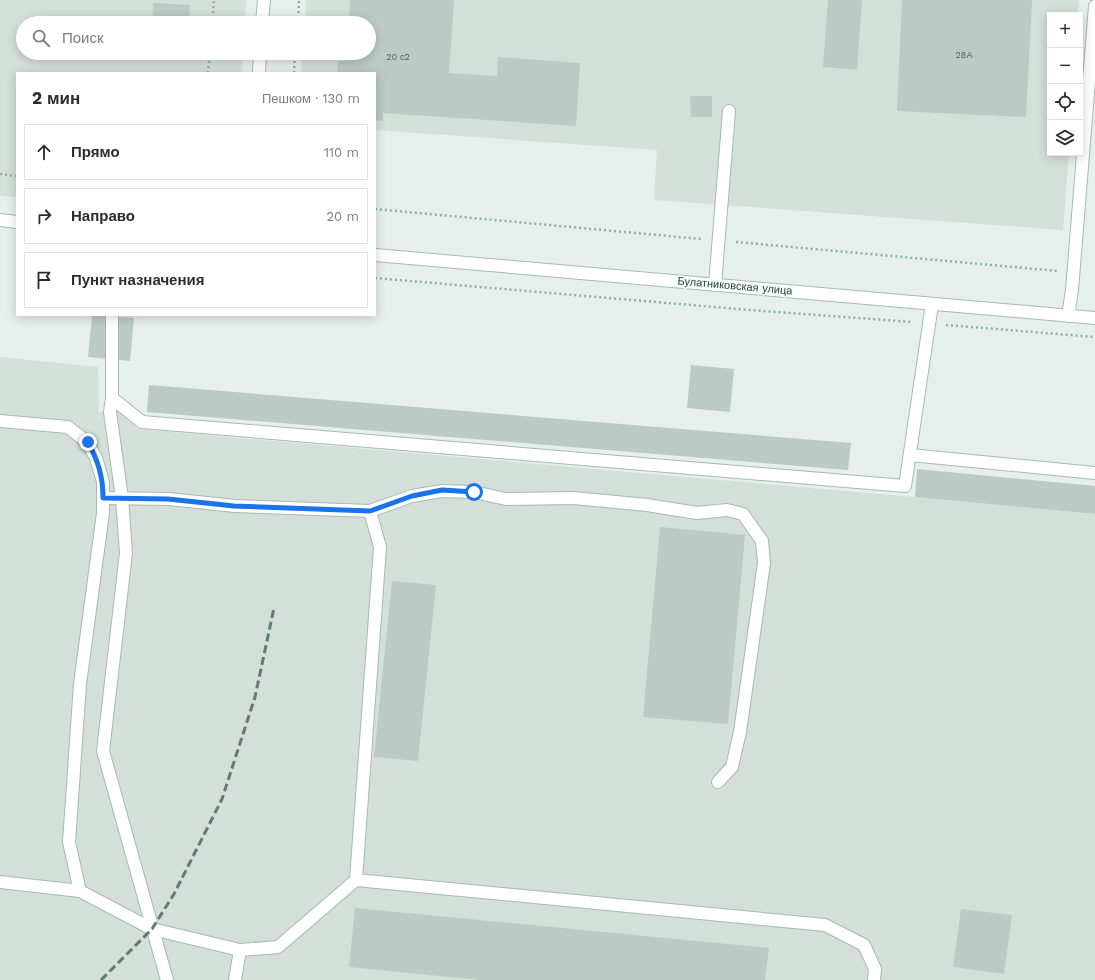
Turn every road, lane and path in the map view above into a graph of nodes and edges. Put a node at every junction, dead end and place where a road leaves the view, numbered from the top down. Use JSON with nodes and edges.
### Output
{"nodes":[{"id":1,"x":214,"y":0,"type":"edge"},
{"id":2,"x":264,"y":0,"type":"edge"},
{"id":3,"x":299,"y":0,"type":"edge"},
{"id":4,"x":1095,"y":6,"type":"edge"},
{"id":5,"x":213,"y":16,"type":"edge"},
{"id":6,"x":263,"y":16,"type":"edge"},
{"id":7,"x":298,"y":16,"type":"edge"},
{"id":8,"x":209,"y":60,"type":"edge"},
{"id":9,"x":260,"y":60,"type":"edge"},
{"id":10,"x":295,"y":60,"type":"edge"},
{"id":11,"x":208,"y":72,"type":"edge"},
{"id":12,"x":259,"y":72,"type":"edge"},
{"id":13,"x":294,"y":72,"type":"edge"},
{"id":14,"x":729,"y":111,"type":"dead end"},
{"id":15,"x":0,"y":174,"type":"edge"},
{"id":16,"x":16,"y":176,"type":"edge"},
{"id":17,"x":0,"y":220,"type":"edge"},
{"id":18,"x":16,"y":222,"type":"edge"},
{"id":19,"x":376,"y":255,"type":"edge"},
{"id":20,"x":376,"y":278,"type":"edge"},
{"id":21,"x":714,"y":285,"type":"junction"},
{"id":22,"x":932,"y":304,"type":"junction"},
{"id":23,"x":112,"y":316,"type":"edge"},
{"id":24,"x":1068,"y":316,"type":"junction"},
{"id":25,"x":1095,"y":318,"type":"edge"},
{"id":26,"x":929,"y":324,"type":"junction"},
{"id":27,"x":1095,"y":337,"type":"edge"},
{"id":28,"x":112,"y":398,"type":"junction"},
{"id":29,"x":0,"y":421,"type":"edge"},
{"id":30,"x":910,"y":455,"type":"junction"},
{"id":31,"x":1095,"y":473,"type":"edge"},
{"id":32,"x":103,"y":498,"type":"junction"},
{"id":33,"x":122,"y":498,"type":"junction"},
{"id":34,"x":370,"y":511,"type":"junction"},
{"id":35,"x":718,"y":782,"type":"dead end"},
{"id":36,"x":356,"y":880,"type":"junction"},
{"id":37,"x":0,"y":882,"type":"edge"},
{"id":38,"x":80,"y":891,"type":"junction"},
{"id":39,"x":152,"y":929,"type":"junction"},
{"id":40,"x":240,"y":950,"type":"junction"},
{"id":41,"x":166,"y":980,"type":"edge"},
{"id":42,"x":235,"y":980,"type":"edge"},
{"id":43,"x":874,"y":980,"type":"edge"}],
"edges":[{"from":1,"to":5,"type":"path"},
{"from":2,"to":6,"type":"street"},
{"from":3,"to":7,"type":"path"},
{"from":4,"to":24,"type":"street"},
{"from":8,"to":11,"type":"path"},
{"from":9,"to":12,"type":"street"},
{"from":10,"to":13,"type":"path"},
{"from":14,"to":21,"type":"street"},
{"from":15,"to":16,"type":"path"},
{"from":17,"to":18,"type":"street"},
{"from":19,"to":21,"type":"street","name":"Булатниковская улица"},
{"from":20,"to":26,"type":"path"},
{"from":21,"to":22,"type":"street","name":"Булатниковская улица"},
{"from":22,"to":24,"type":"street","name":"Булатниковская улица"},
{"from":22,"to":26,"type":"street"},
{"from":23,"to":28,"type":"street"},
{"from":24,"to":25,"type":"street","name":"Булатниковская улица"},
{"from":26,"to":27,"type":"path"},
{"from":26,"to":30,"type":"street"},
{"from":28,"to":30,"type":"street"},
{"from":28,"to":33,"type":"street"},
{"from":29,"to":32,"type":"street"},
{"from":30,"to":31,"type":"street"},
{"from":32,"to":33,"type":"street"},
{"from":32,"to":38,"type":"street"},
{"from":33,"to":34,"type":"street"},
{"from":33,"to":39,"type":"street"},
{"from":34,"to":35,"type":"street"},
{"from":34,"to":36,"type":"street"},
{"from":36,"to":40,"type":"street"},
{"from":36,"to":43,"type":"street"},
{"from":37,"to":38,"type":"street"},
{"from":38,"to":39,"type":"street"},
{"from":39,"to":40,"type":"street"},
{"from":39,"to":41,"type":"street"},
{"from":40,"to":42,"type":"street"}]}
